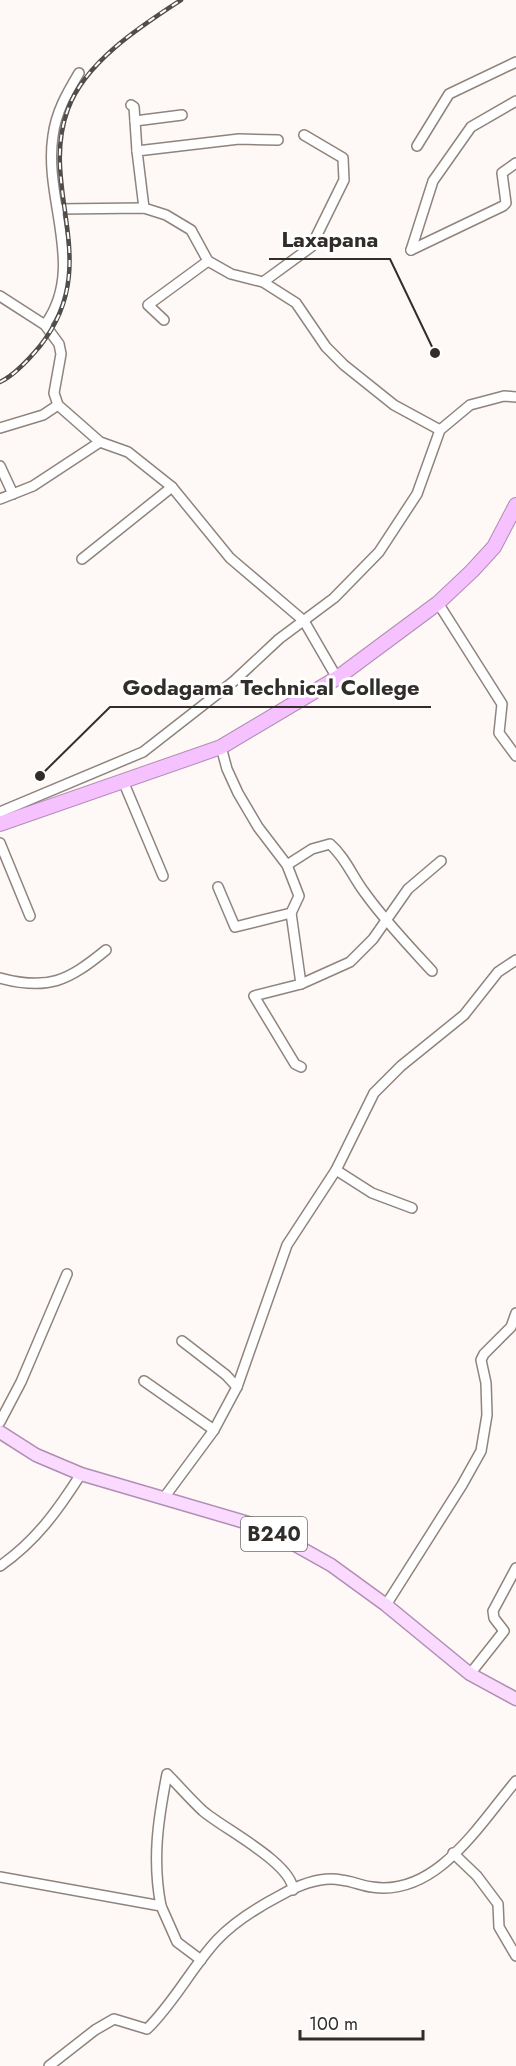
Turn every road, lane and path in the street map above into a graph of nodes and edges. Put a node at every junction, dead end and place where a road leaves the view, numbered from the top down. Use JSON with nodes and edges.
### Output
{"nodes":[{"id":1,"x":516,"y":62,"type":"edge"},
{"id":2,"x":79,"y":73,"type":"dead end"},
{"id":3,"x":516,"y":101,"type":"edge"},
{"id":4,"x":131,"y":105,"type":"dead end"},
{"id":5,"x":182,"y":115,"type":"dead end"},
{"id":6,"x":135,"y":121,"type":"junction"},
{"id":7,"x":304,"y":135,"type":"dead end"},
{"id":8,"x":278,"y":140,"type":"dead end"},
{"id":9,"x":417,"y":146,"type":"dead end"},
{"id":10,"x":137,"y":151,"type":"junction"},
{"id":11,"x":516,"y":163,"type":"edge"},
{"id":12,"x":144,"y":208,"type":"junction"},
{"id":13,"x":58,"y":209,"type":"junction"},
{"id":14,"x":208,"y":261,"type":"junction"},
{"id":15,"x":263,"y":282,"type":"junction"},
{"id":16,"x":0,"y":296,"type":"edge"},
{"id":17,"x":164,"y":320,"type":"dead end"},
{"id":18,"x":45,"y":325,"type":"junction"},
{"id":19,"x":516,"y":397,"type":"edge"},
{"id":20,"x":58,"y":405,"type":"junction"},
{"id":21,"x":0,"y":428,"type":"edge"},
{"id":22,"x":440,"y":430,"type":"junction"},
{"id":23,"x":100,"y":442,"type":"junction"},
{"id":24,"x":0,"y":466,"type":"edge"},
{"id":25,"x":172,"y":487,"type":"junction"},
{"id":26,"x":12,"y":494,"type":"junction"},
{"id":27,"x":0,"y":498,"type":"edge"},
{"id":28,"x":516,"y":505,"type":"edge"},
{"id":29,"x":82,"y":559,"type":"dead end"},
{"id":30,"x":438,"y":603,"type":"junction"},
{"id":31,"x":304,"y":621,"type":"junction"},
{"id":32,"x":337,"y":678,"type":"junction"},
{"id":33,"x":220,"y":747,"type":"junction"},
{"id":34,"x":516,"y":756,"type":"edge"},
{"id":35,"x":123,"y":781,"type":"junction"},
{"id":36,"x":0,"y":812,"type":"edge"},
{"id":37,"x":0,"y":824,"type":"edge"},
{"id":38,"x":0,"y":843,"type":"edge"},
{"id":39,"x":441,"y":861,"type":"dead end"},
{"id":40,"x":287,"y":865,"type":"junction"},
{"id":41,"x":163,"y":876,"type":"dead end"},
{"id":42,"x":218,"y":887,"type":"dead end"},
{"id":43,"x":291,"y":913,"type":"junction"},
{"id":44,"x":30,"y":916,"type":"dead end"},
{"id":45,"x":385,"y":920,"type":"junction"},
{"id":46,"x":106,"y":950,"type":"dead end"},
{"id":47,"x":516,"y":960,"type":"edge"},
{"id":48,"x":432,"y":971,"type":"dead end"},
{"id":49,"x":0,"y":978,"type":"edge"},
{"id":50,"x":302,"y":984,"type":"junction"},
{"id":51,"x":301,"y":1067,"type":"dead end"},
{"id":52,"x":336,"y":1170,"type":"junction"},
{"id":53,"x":412,"y":1208,"type":"dead end"},
{"id":54,"x":67,"y":1274,"type":"dead end"},
{"id":55,"x":516,"y":1312,"type":"edge"},
{"id":56,"x":182,"y":1341,"type":"dead end"},
{"id":57,"x":144,"y":1381,"type":"dead end"},
{"id":58,"x":237,"y":1388,"type":"junction"},
{"id":59,"x":0,"y":1422,"type":"edge"},
{"id":60,"x":214,"y":1430,"type":"junction"},
{"id":61,"x":0,"y":1432,"type":"edge"},
{"id":62,"x":81,"y":1474,"type":"junction"},
{"id":63,"x":163,"y":1499,"type":"junction"},
{"id":64,"x":0,"y":1566,"type":"edge"},
{"id":65,"x":516,"y":1568,"type":"edge"},
{"id":66,"x":386,"y":1605,"type":"junction"},
{"id":67,"x":470,"y":1674,"type":"junction"},
{"id":68,"x":516,"y":1699,"type":"edge"},
{"id":69,"x":516,"y":1781,"type":"edge"},
{"id":70,"x":453,"y":1853,"type":"junction"},
{"id":71,"x":0,"y":1877,"type":"edge"},
{"id":72,"x":293,"y":1890,"type":"junction"},
{"id":73,"x":161,"y":1906,"type":"junction"},
{"id":74,"x":516,"y":1956,"type":"edge"},
{"id":75,"x":201,"y":1960,"type":"junction"},
{"id":76,"x":49,"y":2066,"type":"edge"}],
"edges":[{"from":1,"to":9,"type":"street"},
{"from":2,"to":13,"type":"street"},
{"from":3,"to":11,"type":"street"},
{"from":4,"to":6,"type":"street"},
{"from":5,"to":6,"type":"street"},
{"from":6,"to":10,"type":"street"},
{"from":7,"to":15,"type":"street"},
{"from":8,"to":10,"type":"street"},
{"from":10,"to":12,"type":"street"},
{"from":12,"to":13,"type":"street"},
{"from":12,"to":14,"type":"street"},
{"from":13,"to":18,"type":"street"},
{"from":14,"to":15,"type":"street"},
{"from":14,"to":17,"type":"street"},
{"from":15,"to":22,"type":"street"},
{"from":16,"to":18,"type":"street"},
{"from":18,"to":20,"type":"street"},
{"from":19,"to":22,"type":"street"},
{"from":20,"to":21,"type":"street"},
{"from":20,"to":23,"type":"street"},
{"from":22,"to":31,"type":"street"},
{"from":23,"to":25,"type":"street"},
{"from":23,"to":26,"type":"street"},
{"from":24,"to":26,"type":"street"},
{"from":25,"to":29,"type":"street"},
{"from":25,"to":31,"type":"street"},
{"from":26,"to":27,"type":"street"},
{"from":28,"to":30,"type":"highway"},
{"from":30,"to":32,"type":"highway"},
{"from":30,"to":34,"type":"street"},
{"from":31,"to":32,"type":"street"},
{"from":31,"to":36,"type":"street"},
{"from":32,"to":33,"type":"highway"},
{"from":33,"to":35,"type":"highway"},
{"from":33,"to":40,"type":"street"},
{"from":35,"to":37,"type":"highway"},
{"from":35,"to":41,"type":"street"},
{"from":38,"to":44,"type":"street"},
{"from":39,"to":45,"type":"street"},
{"from":40,"to":43,"type":"street"},
{"from":40,"to":45,"type":"street"},
{"from":42,"to":43,"type":"street"},
{"from":43,"to":50,"type":"street"},
{"from":45,"to":48,"type":"street"},
{"from":45,"to":50,"type":"street"},
{"from":46,"to":49,"type":"street"},
{"from":47,"to":52,"type":"street"},
{"from":50,"to":51,"type":"street"},
{"from":52,"to":53,"type":"street"},
{"from":52,"to":58,"type":"street"},
{"from":54,"to":59,"type":"street"},
{"from":55,"to":66,"type":"street"},
{"from":56,"to":58,"type":"street"},
{"from":57,"to":60,"type":"street"},
{"from":58,"to":60,"type":"street"},
{"from":60,"to":63,"type":"street"},
{"from":61,"to":62,"type":"main road","number":"B240"},
{"from":62,"to":63,"type":"main road","number":"B240"},
{"from":62,"to":64,"type":"street"},
{"from":63,"to":66,"type":"main road","number":"B240"},
{"from":65,"to":67,"type":"street"},
{"from":66,"to":67,"type":"main road","number":"B240"},
{"from":67,"to":68,"type":"main road","number":"B240"},
{"from":69,"to":70,"type":"street"},
{"from":70,"to":72,"type":"street"},
{"from":70,"to":74,"type":"street"},
{"from":71,"to":73,"type":"street"},
{"from":72,"to":73,"type":"street"},
{"from":72,"to":75,"type":"street"},
{"from":73,"to":75,"type":"street"},
{"from":75,"to":76,"type":"street"}]}
